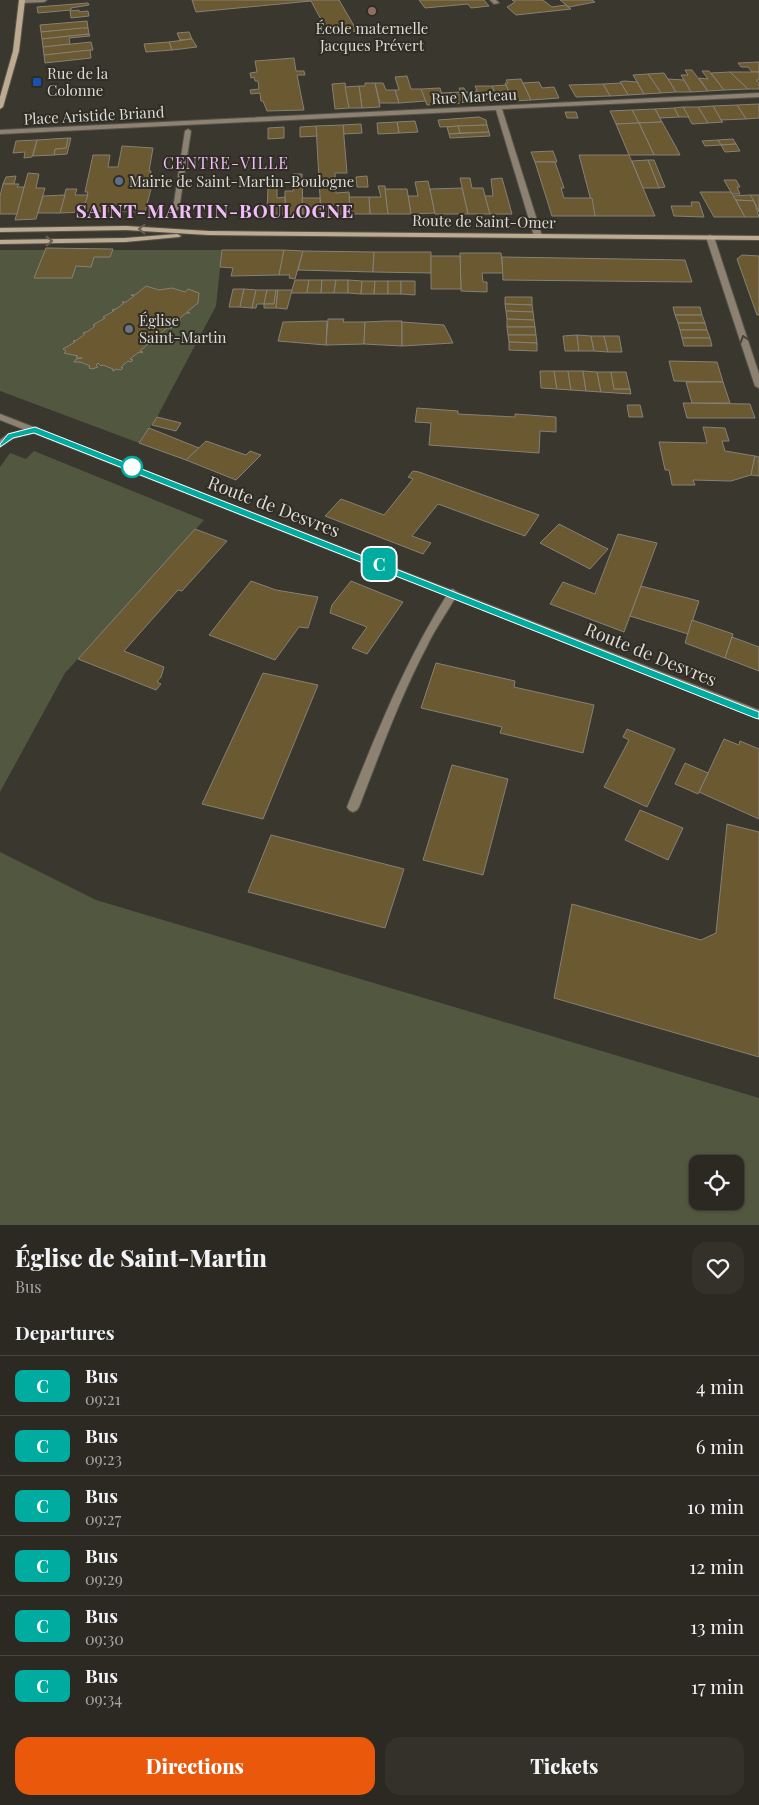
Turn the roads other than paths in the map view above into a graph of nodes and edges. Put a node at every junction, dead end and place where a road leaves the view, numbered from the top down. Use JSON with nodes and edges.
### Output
{"nodes":[{"id":1,"x":44,"y":0,"type":"edge"},
{"id":2,"x":22,"y":1,"type":"edge"},
{"id":3,"x":759,"y":95,"type":"edge"},
{"id":4,"x":0,"y":106,"type":"edge"},
{"id":5,"x":500,"y":108,"type":"junction"},
{"id":6,"x":189,"y":122,"type":"joint"},
{"id":7,"x":0,"y":132,"type":"edge"},
{"id":8,"x":188,"y":132,"type":"dead end"},
{"id":9,"x":176,"y":209,"type":"dead end"},
{"id":10,"x":0,"y":230,"type":"edge"},
{"id":11,"x":208,"y":233,"type":"junction"},
{"id":12,"x":538,"y":236,"type":"junction"},
{"id":13,"x":710,"y":237,"type":"junction"},
{"id":14,"x":759,"y":238,"type":"edge"},
{"id":15,"x":0,"y":242,"type":"edge"},
{"id":16,"x":759,"y":386,"type":"edge"},
{"id":17,"x":0,"y":417,"type":"edge"},
{"id":18,"x":35,"y":430,"type":"junction"},
{"id":19,"x":0,"y":444,"type":"edge"},
{"id":20,"x":453,"y":593,"type":"junction"},
{"id":21,"x":759,"y":715,"type":"edge"},
{"id":22,"x":352,"y":807,"type":"dead end"}],
"edges":[{"from":1,"to":2,"type":"street"},
{"from":2,"to":4,"type":"main road"},
{"from":3,"to":5,"type":"street","name":"Rue Marteau"},
{"from":5,"to":6,"type":"street","name":"Rue Marteau"},
{"from":5,"to":12,"type":"street"},
{"from":6,"to":7,"type":"street","name":"Place Aristide Briand"},
{"from":8,"to":9,"type":"street"},
{"from":11,"to":10,"type":"main road","name":"Route de Saint-Omer","one_way":true},
{"from":11,"to":12,"type":"main road","name":"Route de Saint-Omer"},
{"from":15,"to":11,"type":"main road","name":"Route de Saint-Omer","one_way":true},
{"from":12,"to":13,"type":"main road","name":"Route de Saint-Omer"},
{"from":13,"to":14,"type":"main road","name":"Route de Saint-Omer"},
{"from":16,"to":13,"type":"street","one_way":true},
{"from":17,"to":18,"type":"street","name":"Route de Desvres"},
{"from":18,"to":19,"type":"street"},
{"from":18,"to":20,"type":"street","name":"Route de Desvres"},
{"from":20,"to":21,"type":"street","name":"Route de Desvres"},
{"from":20,"to":22,"type":"street"}]}
